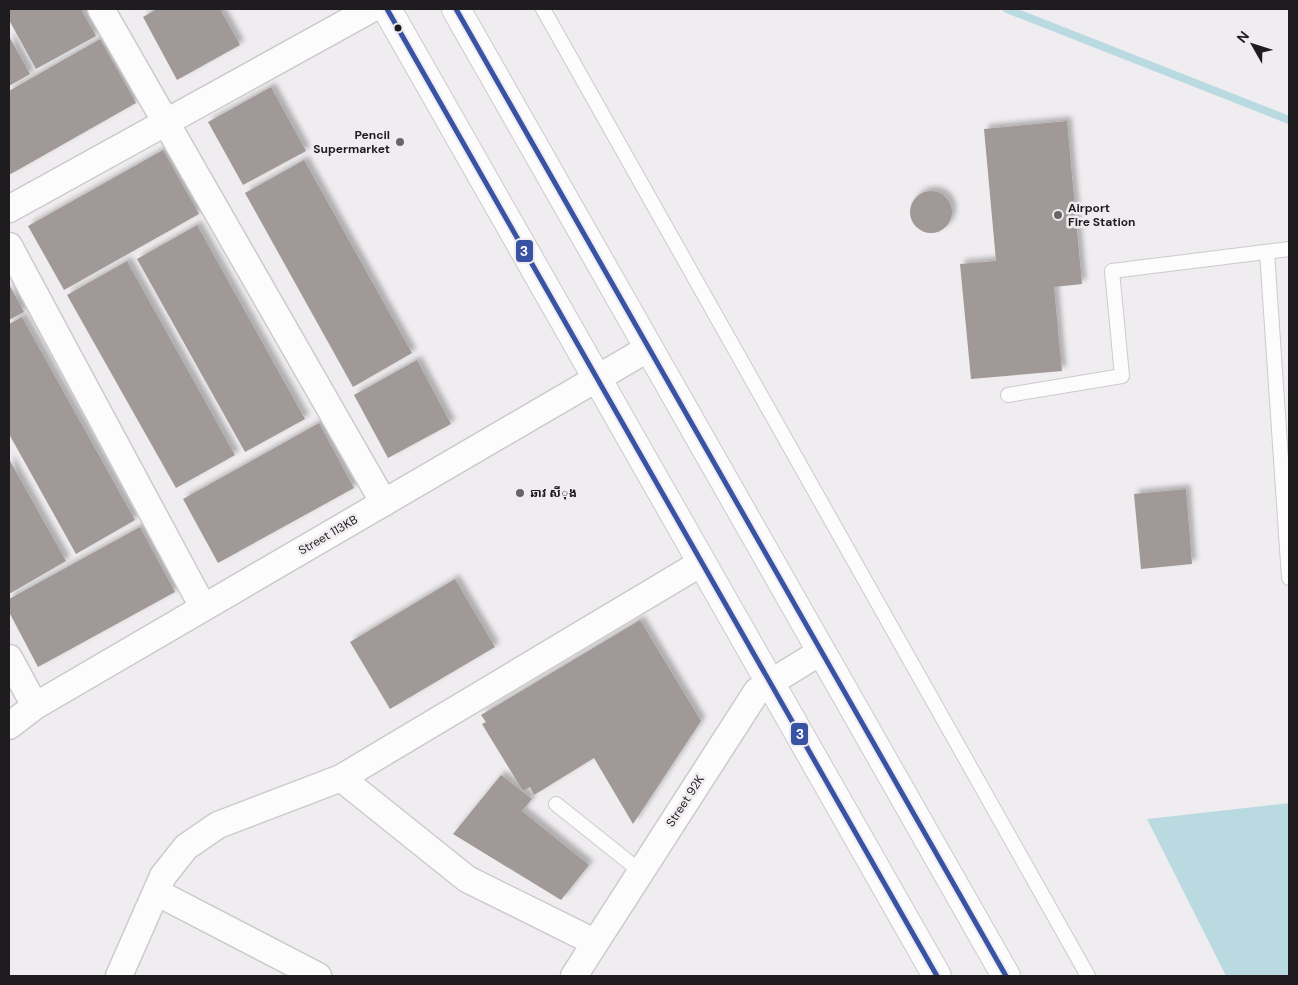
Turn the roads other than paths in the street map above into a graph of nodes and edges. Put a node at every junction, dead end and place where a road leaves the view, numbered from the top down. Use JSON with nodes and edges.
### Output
{"nodes":[{"id":1,"x":101,"y":9,"type":"edge"},
{"id":2,"x":372,"y":9,"type":"edge"},
{"id":3,"x":387,"y":9,"type":"edge"},
{"id":4,"x":456,"y":9,"type":"edge"},
{"id":5,"x":543,"y":9,"type":"edge"},
{"id":6,"x":166,"y":122,"type":"junction"},
{"id":7,"x":9,"y":209,"type":"edge"},
{"id":8,"x":9,"y":246,"type":"edge"},
{"id":9,"x":1289,"y":249,"type":"edge"},
{"id":10,"x":1267,"y":252,"type":"junction"},
{"id":11,"x":649,"y":348,"type":"junction"},
{"id":12,"x":597,"y":379,"type":"junction"},
{"id":13,"x":1008,"y":395,"type":"dead end"},
{"id":14,"x":384,"y":503,"type":"junction"},
{"id":15,"x":701,"y":563,"type":"junction"},
{"id":16,"x":1289,"y":578,"type":"edge"},
{"id":17,"x":203,"y":607,"type":"junction"},
{"id":18,"x":822,"y":651,"type":"junction"},
{"id":19,"x":9,"y":658,"type":"edge"},
{"id":20,"x":771,"y":683,"type":"junction"},
{"id":21,"x":35,"y":706,"type":"junction"},
{"id":22,"x":9,"y":726,"type":"edge"},
{"id":23,"x":341,"y":778,"type":"junction"},
{"id":24,"x":556,"y":804,"type":"dead end"},
{"id":25,"x":640,"y":871,"type":"junction"},
{"id":26,"x":156,"y":892,"type":"junction"},
{"id":27,"x":594,"y":942,"type":"junction"},
{"id":28,"x":119,"y":976,"type":"edge"},
{"id":29,"x":318,"y":976,"type":"edge"},
{"id":30,"x":574,"y":976,"type":"edge"},
{"id":31,"x":937,"y":976,"type":"edge"},
{"id":32,"x":1006,"y":976,"type":"edge"},
{"id":33,"x":1088,"y":976,"type":"edge"}],
"edges":[{"from":1,"to":6,"type":"street"},
{"from":2,"to":6,"type":"street"},
{"from":3,"to":12,"type":"highway"},
{"from":4,"to":11,"type":"highway"},
{"from":5,"to":33,"type":"lane"},
{"from":6,"to":7,"type":"street"},
{"from":6,"to":14,"type":"street"},
{"from":8,"to":17,"type":"street"},
{"from":9,"to":10,"type":"lane"},
{"from":10,"to":13,"type":"lane"},
{"from":10,"to":16,"type":"lane"},
{"from":11,"to":12,"type":"street","name":"Street 113KB"},
{"from":11,"to":18,"type":"highway"},
{"from":12,"to":14,"type":"street","name":"Street 113KB"},
{"from":12,"to":15,"type":"highway"},
{"from":14,"to":17,"type":"street","name":"Street 113KB"},
{"from":15,"to":20,"type":"highway"},
{"from":15,"to":23,"type":"street"},
{"from":17,"to":21,"type":"street","name":"Street 113KB"},
{"from":18,"to":20,"type":"street","name":"Street 92K"},
{"from":18,"to":32,"type":"highway"},
{"from":19,"to":21,"type":"street"},
{"from":20,"to":25,"type":"street","name":"Street 92K"},
{"from":20,"to":31,"type":"highway"},
{"from":21,"to":22,"type":"street","name":"Street 113KB"},
{"from":23,"to":26,"type":"street"},
{"from":23,"to":27,"type":"street"},
{"from":24,"to":25,"type":"lane"},
{"from":25,"to":27,"type":"street","name":"Street 92K"},
{"from":26,"to":28,"type":"street"},
{"from":26,"to":29,"type":"street"},
{"from":27,"to":30,"type":"street","name":"Street 92K"}]}
